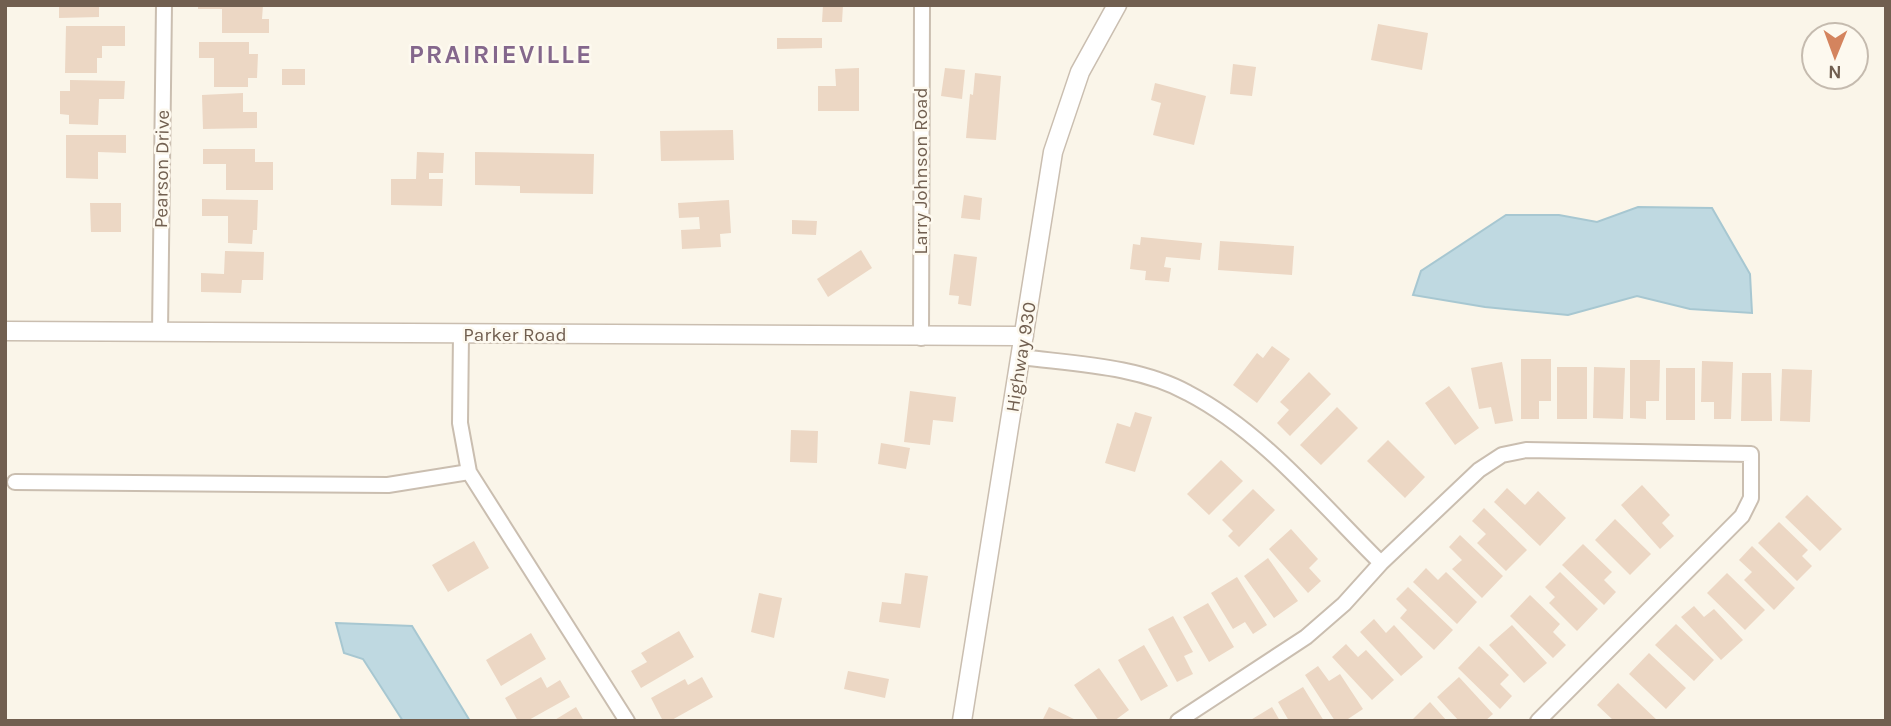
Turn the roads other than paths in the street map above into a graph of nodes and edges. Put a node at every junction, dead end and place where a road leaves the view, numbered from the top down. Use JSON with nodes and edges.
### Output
{"nodes":[{"id":1,"x":164,"y":5,"type":"edge"},
{"id":2,"x":922,"y":5,"type":"edge"},
{"id":3,"x":1117,"y":5,"type":"edge"},
{"id":4,"x":5,"y":331,"type":"edge"},
{"id":5,"x":160,"y":332,"type":"junction"},
{"id":6,"x":461,"y":334,"type":"junction"},
{"id":7,"x":1024,"y":337,"type":"junction"},
{"id":8,"x":921,"y":338,"type":"junction"},
{"id":9,"x":1021,"y":357,"type":"junction"},
{"id":10,"x":469,"y":472,"type":"junction"},
{"id":11,"x":15,"y":482,"type":"dead end"},
{"id":12,"x":1381,"y":563,"type":"junction"},
{"id":13,"x":627,"y":721,"type":"edge"},
{"id":14,"x":962,"y":721,"type":"edge"},
{"id":15,"x":1178,"y":721,"type":"edge"},
{"id":16,"x":1538,"y":721,"type":"edge"}],
"edges":[{"from":1,"to":5,"type":"street","name":"Pearson Drive"},
{"from":2,"to":8,"type":"street","name":"Larry Johnson Road"},
{"from":3,"to":7,"type":"street","name":"Highway 930"},
{"from":4,"to":5,"type":"street","name":"Parker Road"},
{"from":5,"to":6,"type":"street","name":"Parker Road"},
{"from":6,"to":8,"type":"street","name":"Parker Road"},
{"from":6,"to":10,"type":"street"},
{"from":7,"to":8,"type":"street","name":"Parker Road"},
{"from":7,"to":9,"type":"street","name":"Highway 930"},
{"from":9,"to":12,"type":"street"},
{"from":9,"to":14,"type":"street","name":"Highway 930"},
{"from":10,"to":11,"type":"street"},
{"from":10,"to":13,"type":"street"},
{"from":12,"to":15,"type":"street"},
{"from":12,"to":16,"type":"street"}]}
